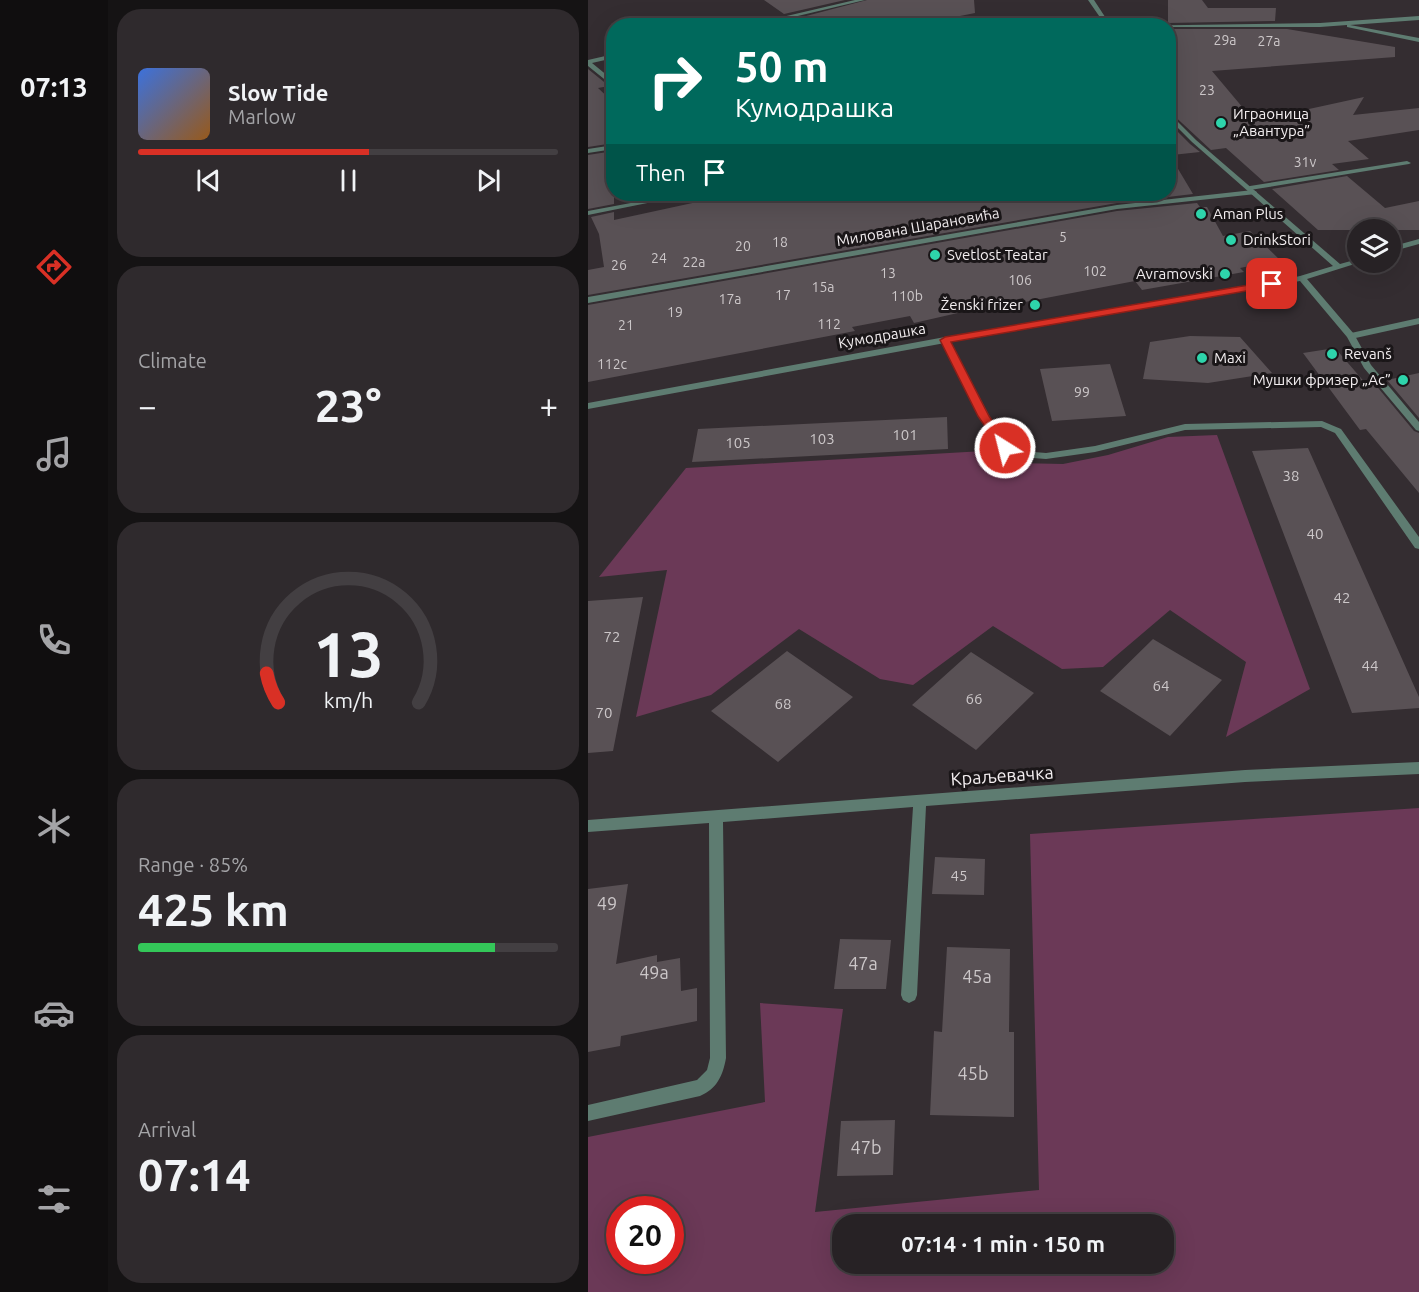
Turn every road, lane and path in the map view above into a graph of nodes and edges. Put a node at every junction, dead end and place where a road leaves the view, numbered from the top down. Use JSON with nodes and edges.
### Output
{"nodes":[{"id":1,"x":862,"y":0,"type":"edge"},
{"id":2,"x":1091,"y":0,"type":"edge"},
{"id":3,"x":782,"y":18,"type":"edge"},
{"id":4,"x":1103,"y":18,"type":"edge"},
{"id":5,"x":1419,"y":18,"type":"edge"},
{"id":6,"x":1346,"y":23,"type":"junction"},
{"id":7,"x":1176,"y":25,"type":"edge"},
{"id":8,"x":1419,"y":40,"type":"edge"},
{"id":9,"x":606,"y":58,"type":"edge"},
{"id":10,"x":588,"y":63,"type":"edge"},
{"id":11,"x":606,"y":78,"type":"edge"},
{"id":12,"x":1176,"y":123,"type":"edge"},
{"id":13,"x":606,"y":148,"type":"edge"},
{"id":14,"x":588,"y":151,"type":"edge"},
{"id":15,"x":1407,"y":163,"type":"dead end"},
{"id":16,"x":1251,"y":190,"type":"junction"},
{"id":17,"x":1176,"y":200,"type":"edge"},
{"id":18,"x":651,"y":201,"type":"edge"},
{"id":19,"x":1164,"y":201,"type":"edge"},
{"id":20,"x":588,"y":213,"type":"edge"},
{"id":21,"x":1419,"y":241,"type":"edge"},
{"id":22,"x":1401,"y":247,"type":"edge"},
{"id":23,"x":1347,"y":264,"type":"edge"},
{"id":24,"x":1339,"y":267,"type":"junction"},
{"id":25,"x":1302,"y":278,"type":"junction"},
{"id":26,"x":588,"y":300,"type":"edge"},
{"id":27,"x":1419,"y":321,"type":"edge"},
{"id":28,"x":1351,"y":336,"type":"junction"},
{"id":29,"x":945,"y":340,"type":"junction"},
{"id":30,"x":588,"y":406,"type":"edge"},
{"id":31,"x":1419,"y":428,"type":"edge"},
{"id":32,"x":1419,"y":545,"type":"edge"},
{"id":33,"x":1419,"y":768,"type":"edge"},
{"id":34,"x":920,"y":800,"type":"junction"},
{"id":35,"x":716,"y":815,"type":"junction"},
{"id":36,"x":588,"y":826,"type":"edge"},
{"id":37,"x":909,"y":995,"type":"dead end"},
{"id":38,"x":588,"y":1113,"type":"edge"}],
"edges":[{"from":1,"to":3,"type":"street"},
{"from":2,"to":4,"type":"street"},
{"from":5,"to":6,"type":"street"},
{"from":6,"to":7,"type":"street"},
{"from":6,"to":8,"type":"street"},
{"from":9,"to":10,"type":"street"},
{"from":10,"to":11,"type":"street"},
{"from":12,"to":16,"type":"street"},
{"from":13,"to":14,"type":"street"},
{"from":15,"to":16,"type":"street","name":"Милована Шарановића"},
{"from":16,"to":17,"type":"street","name":"Милована Шарановића"},
{"from":16,"to":24,"type":"street"},
{"from":18,"to":20,"type":"street"},
{"from":19,"to":26,"type":"street","name":"Милована Шарановића"},
{"from":21,"to":22,"type":"street"},
{"from":23,"to":24,"type":"street","name":"Кумодрашка"},
{"from":24,"to":25,"type":"street","name":"Кумодрашка"},
{"from":25,"to":28,"type":"street"},
{"from":25,"to":29,"type":"street","name":"Кумодрашка"},
{"from":27,"to":28,"type":"street"},
{"from":28,"to":31,"type":"street"},
{"from":29,"to":30,"type":"street","name":"Кумодрашка"},
{"from":29,"to":32,"type":"street"},
{"from":33,"to":34,"type":"street","name":"Краљевачка"},
{"from":34,"to":35,"type":"street","name":"Краљевачка"},
{"from":34,"to":37,"type":"street"},
{"from":35,"to":36,"type":"street","name":"Краљевачка"},
{"from":35,"to":38,"type":"street"}]}
